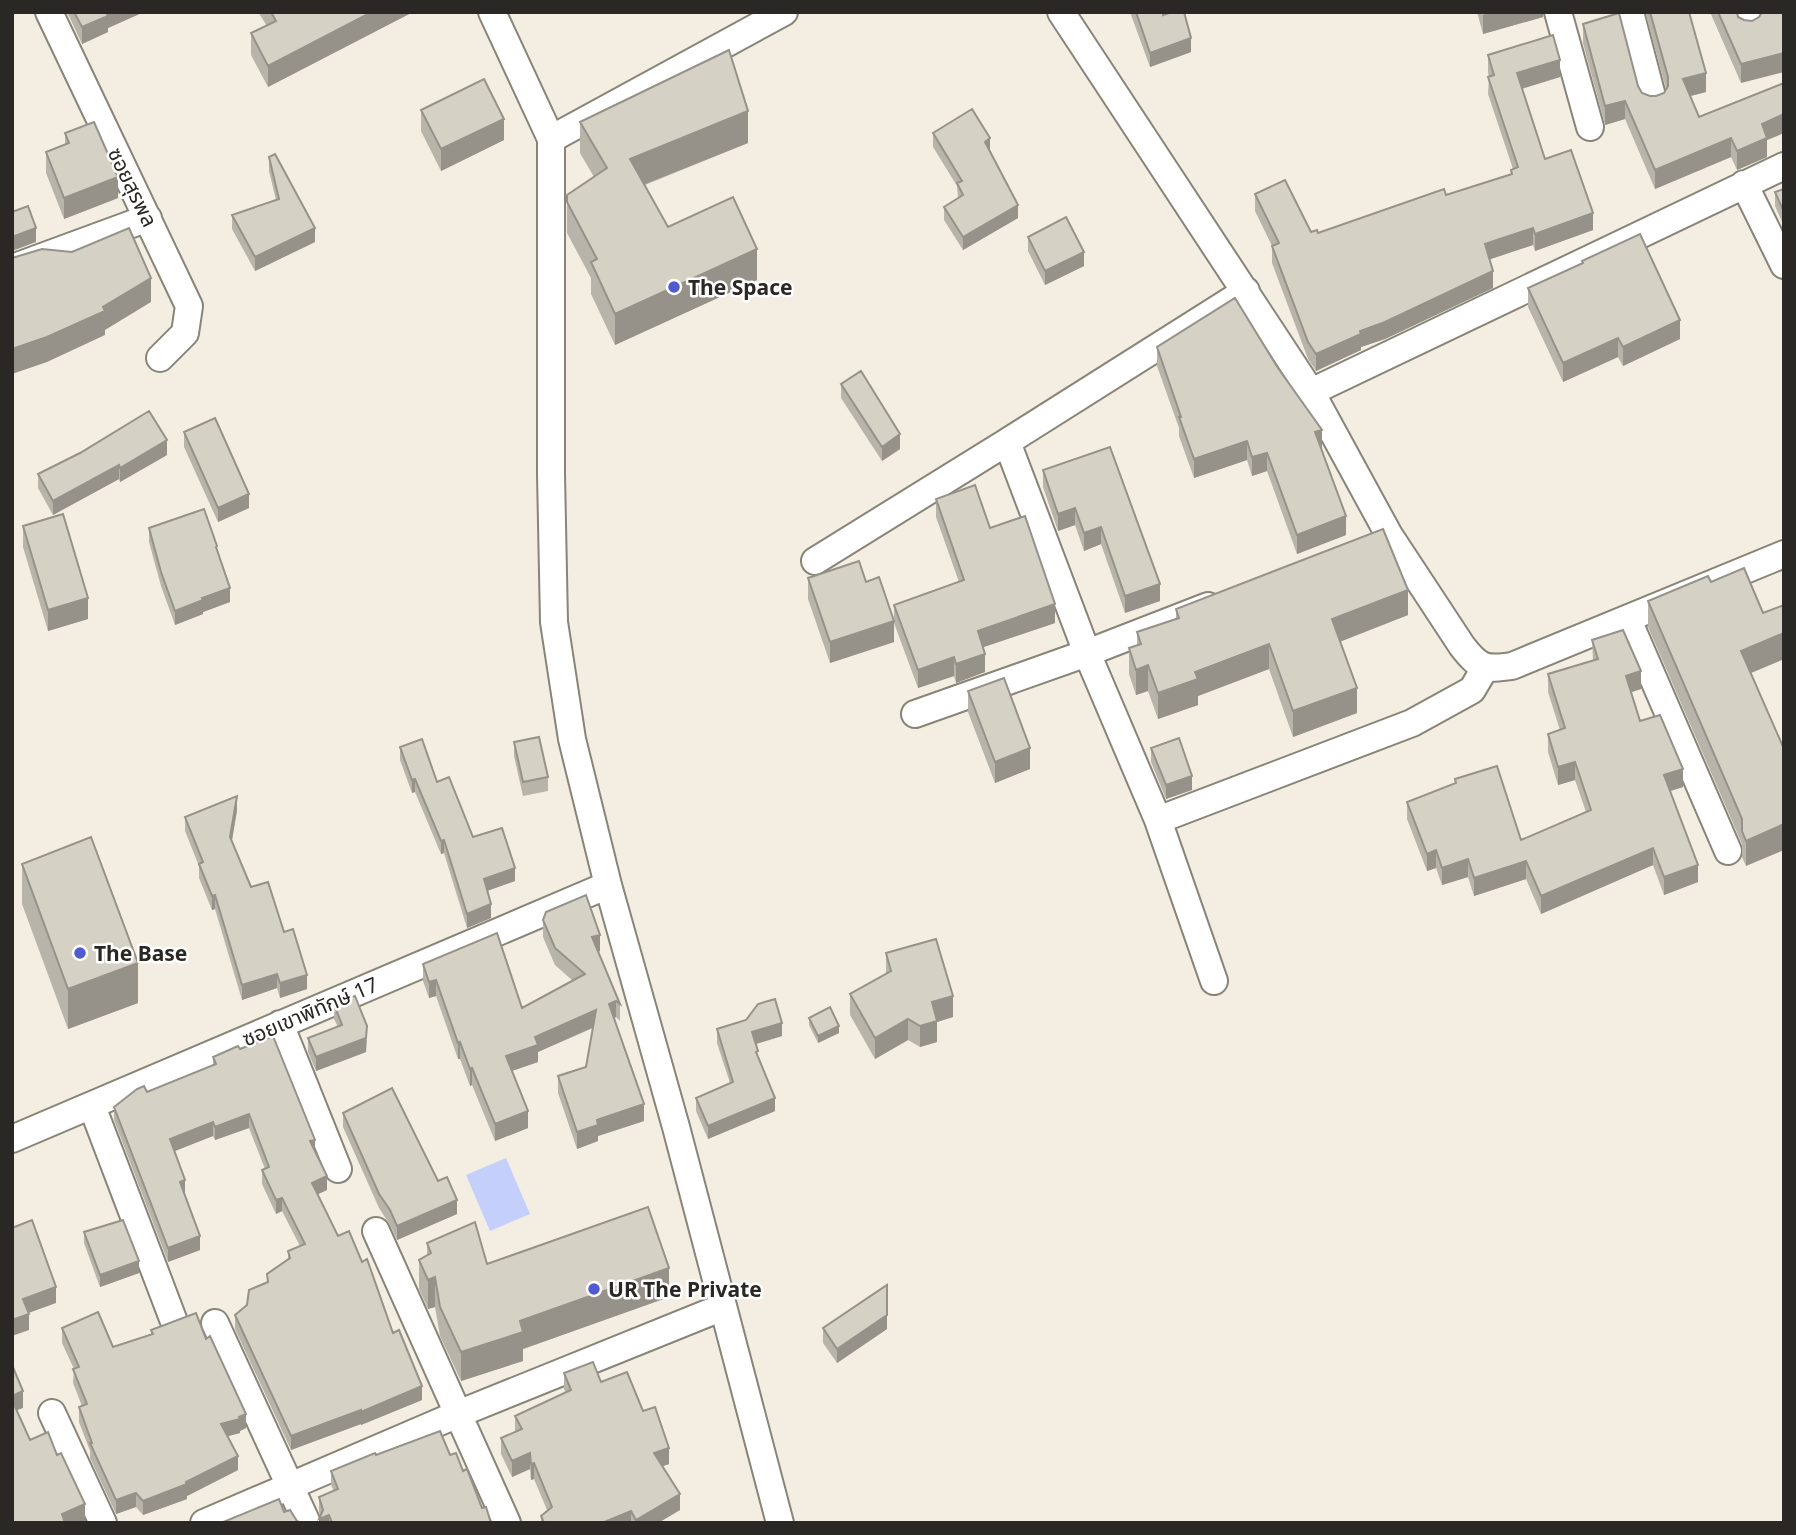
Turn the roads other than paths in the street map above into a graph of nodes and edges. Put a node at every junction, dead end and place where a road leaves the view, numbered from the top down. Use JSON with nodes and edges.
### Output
{"nodes":[{"id":1,"x":49,"y":12,"type":"edge"},
{"id":2,"x":492,"y":12,"type":"edge"},
{"id":3,"x":785,"y":12,"type":"edge"},
{"id":4,"x":1061,"y":12,"type":"edge"},
{"id":5,"x":1558,"y":12,"type":"edge"},
{"id":6,"x":1630,"y":12,"type":"edge"},
{"id":7,"x":1653,"y":100,"type":"edge"},
{"id":8,"x":1590,"y":127,"type":"dead end"},
{"id":9,"x":551,"y":139,"type":"junction"},
{"id":10,"x":1784,"y":166,"type":"edge"},
{"id":11,"x":1744,"y":184,"type":"junction"},
{"id":12,"x":148,"y":218,"type":"junction"},
{"id":13,"x":1784,"y":265,"type":"edge"},
{"id":14,"x":12,"y":268,"type":"edge"},
{"id":15,"x":1246,"y":291,"type":"junction"},
{"id":16,"x":160,"y":358,"type":"dead end"},
{"id":17,"x":1311,"y":392,"type":"junction"},
{"id":18,"x":1007,"y":442,"type":"junction"},
{"id":19,"x":1389,"y":535,"type":"junction"},
{"id":20,"x":1364,"y":544,"type":"edge"},
{"id":21,"x":1784,"y":554,"type":"edge"},
{"id":22,"x":815,"y":561,"type":"dead end"},
{"id":23,"x":1226,"y":599,"type":"edge"},
{"id":24,"x":1628,"y":620,"type":"junction"},
{"id":25,"x":1087,"y":653,"type":"junction"},
{"id":26,"x":1485,"y":668,"type":"junction"},
{"id":27,"x":915,"y":714,"type":"dead end"},
{"id":28,"x":1158,"y":820,"type":"junction"},
{"id":29,"x":1728,"y":851,"type":"dead end"},
{"id":30,"x":608,"y":885,"type":"junction"},
{"id":31,"x":1214,"y":981,"type":"dead end"},
{"id":32,"x":280,"y":1024,"type":"junction"},
{"id":33,"x":92,"y":1106,"type":"junction"},
{"id":34,"x":12,"y":1139,"type":"edge"},
{"id":35,"x":338,"y":1169,"type":"dead end"},
{"id":36,"x":376,"y":1231,"type":"dead end"},
{"id":37,"x":723,"y":1307,"type":"junction"},
{"id":38,"x":173,"y":1319,"type":"edge"},
{"id":39,"x":215,"y":1323,"type":"dead end"},
{"id":40,"x":52,"y":1413,"type":"dead end"},
{"id":41,"x":458,"y":1414,"type":"junction"},
{"id":42,"x":290,"y":1486,"type":"junction"},
{"id":43,"x":103,"y":1523,"type":"edge"},
{"id":44,"x":204,"y":1523,"type":"edge"},
{"id":45,"x":307,"y":1523,"type":"edge"},
{"id":46,"x":507,"y":1523,"type":"edge"},
{"id":47,"x":780,"y":1523,"type":"edge"}],
"edges":[{"from":1,"to":12,"type":"street","name":"ซอยสุรพล"},
{"from":2,"to":9,"type":"street"},
{"from":3,"to":9,"type":"street"},
{"from":4,"to":15,"type":"street"},
{"from":5,"to":8,"type":"street"},
{"from":6,"to":7,"type":"street"},
{"from":9,"to":30,"type":"street"},
{"from":10,"to":11,"type":"street"},
{"from":11,"to":13,"type":"street"},
{"from":11,"to":17,"type":"street"},
{"from":12,"to":14,"type":"street"},
{"from":12,"to":16,"type":"street","name":"ซอยสุรพล"},
{"from":15,"to":17,"type":"street"},
{"from":15,"to":18,"type":"street"},
{"from":17,"to":19,"type":"street"},
{"from":18,"to":22,"type":"street"},
{"from":18,"to":25,"type":"street"},
{"from":19,"to":20,"type":"street"},
{"from":19,"to":26,"type":"street"},
{"from":21,"to":24,"type":"street"},
{"from":23,"to":25,"type":"street"},
{"from":24,"to":26,"type":"street"},
{"from":24,"to":29,"type":"street"},
{"from":25,"to":27,"type":"street"},
{"from":25,"to":28,"type":"street"},
{"from":26,"to":28,"type":"street"},
{"from":28,"to":31,"type":"street"},
{"from":30,"to":32,"type":"street","name":"ซอยเขาพิทักษ์ 17"},
{"from":30,"to":37,"type":"street"},
{"from":32,"to":33,"type":"street","name":"ซอยเขาพิทักษ์ 17"},
{"from":32,"to":35,"type":"street"},
{"from":33,"to":34,"type":"street","name":"ซอยเขาพิทักษ์ 17"},
{"from":33,"to":38,"type":"street"},
{"from":36,"to":41,"type":"street"},
{"from":37,"to":41,"type":"street"},
{"from":37,"to":47,"type":"street"},
{"from":39,"to":42,"type":"street"},
{"from":40,"to":43,"type":"street"},
{"from":41,"to":42,"type":"street"},
{"from":41,"to":46,"type":"street"},
{"from":42,"to":44,"type":"street"},
{"from":42,"to":45,"type":"street"}]}
